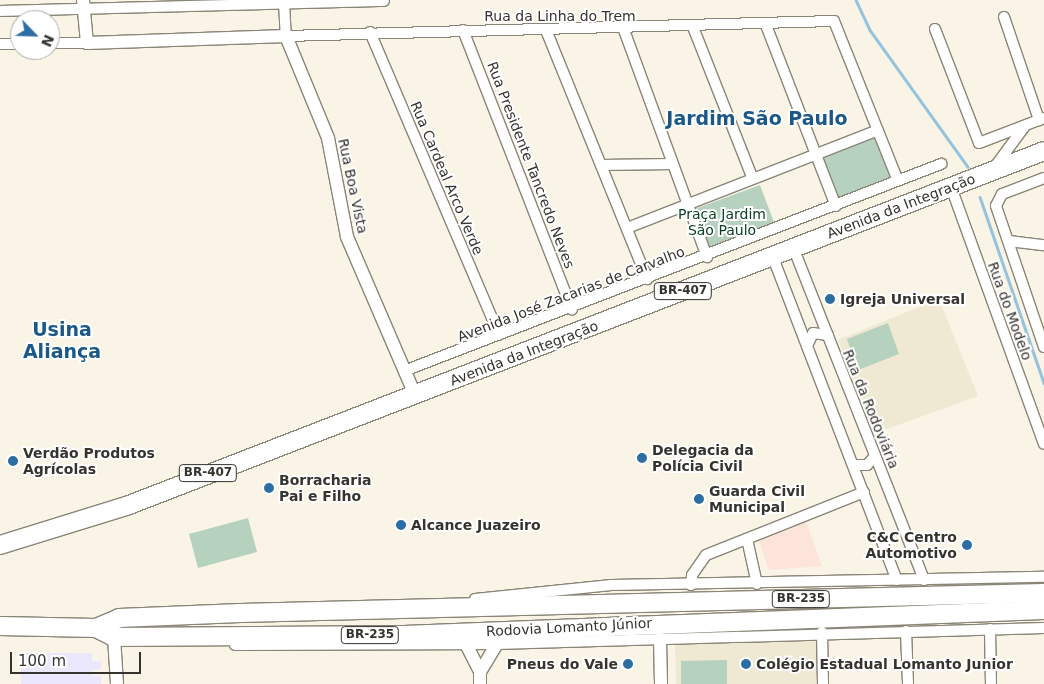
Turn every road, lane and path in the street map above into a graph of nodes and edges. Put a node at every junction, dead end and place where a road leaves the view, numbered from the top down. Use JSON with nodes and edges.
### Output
{"nodes":[{"id":1,"x":307,"y":1,"type":"edge"},
{"id":2,"x":384,"y":1,"type":"edge"},
{"id":3,"x":284,"y":2,"type":"junction"},
{"id":4,"x":180,"y":3,"type":"edge"},
{"id":5,"x":83,"y":5,"type":"edge"},
{"id":6,"x":0,"y":11,"type":"edge"},
{"id":7,"x":1004,"y":17,"type":"dead end"},
{"id":8,"x":766,"y":25,"type":"junction"},
{"id":9,"x":694,"y":27,"type":"junction"},
{"id":10,"x":935,"y":29,"type":"dead end"},
{"id":11,"x":463,"y":30,"type":"junction"},
{"id":12,"x":546,"y":30,"type":"junction"},
{"id":13,"x":624,"y":30,"type":"junction"},
{"id":14,"x":370,"y":32,"type":"junction"},
{"id":15,"x":286,"y":36,"type":"junction"},
{"id":16,"x":60,"y":43,"type":"edge"},
{"id":17,"x":87,"y":43,"type":"junction"},
{"id":18,"x":1042,"y":119,"type":"edge"},
{"id":19,"x":1026,"y":125,"type":"junction"},
{"id":20,"x":878,"y":130,"type":"junction"},
{"id":21,"x":1043,"y":151,"type":"edge"},
{"id":22,"x":815,"y":154,"type":"junction"},
{"id":23,"x":672,"y":164,"type":"junction"},
{"id":24,"x":941,"y":164,"type":"dead end"},
{"id":25,"x":601,"y":165,"type":"junction"},
{"id":26,"x":990,"y":172,"type":"junction"},
{"id":27,"x":1044,"y":178,"type":"edge"},
{"id":28,"x":753,"y":179,"type":"junction"},
{"id":29,"x":898,"y":181,"type":"junction"},
{"id":30,"x":951,"y":187,"type":"junction"},
{"id":31,"x":688,"y":206,"type":"junction"},
{"id":32,"x":836,"y":206,"type":"junction"},
{"id":33,"x":627,"y":228,"type":"junction"},
{"id":34,"x":1009,"y":240,"type":"junction"},
{"id":35,"x":1044,"y":245,"type":"edge"},
{"id":36,"x":793,"y":247,"type":"junction"},
{"id":37,"x":772,"y":255,"type":"junction"},
{"id":38,"x":707,"y":257,"type":"junction"},
{"id":39,"x":647,"y":280,"type":"junction"},
{"id":40,"x":572,"y":309,"type":"junction"},
{"id":41,"x":499,"y":335,"type":"junction"},
{"id":42,"x":828,"y":336,"type":"junction"},
{"id":43,"x":807,"y":346,"type":"junction"},
{"id":44,"x":1044,"y":347,"type":"edge"},
{"id":45,"x":404,"y":371,"type":"junction"},
{"id":46,"x":415,"y":396,"type":"junction"},
{"id":47,"x":1044,"y":444,"type":"edge"},
{"id":48,"x":875,"y":456,"type":"junction"},
{"id":49,"x":853,"y":465,"type":"junction"},
{"id":50,"x":864,"y":492,"type":"junction"},
{"id":51,"x":747,"y":539,"type":"junction"},
{"id":52,"x":0,"y":545,"type":"edge"},
{"id":53,"x":1044,"y":577,"type":"edge"},
{"id":54,"x":896,"y":580,"type":"junction"},
{"id":55,"x":924,"y":580,"type":"junction"},
{"id":56,"x":757,"y":584,"type":"junction"},
{"id":57,"x":691,"y":585,"type":"junction"},
{"id":58,"x":1044,"y":593,"type":"edge"},
{"id":59,"x":428,"y":608,"type":"junction"},
{"id":60,"x":1044,"y":610,"type":"edge"},
{"id":61,"x":600,"y":625,"type":"junction"},
{"id":62,"x":0,"y":626,"type":"edge"},
{"id":63,"x":96,"y":628,"type":"junction"},
{"id":64,"x":1044,"y":628,"type":"edge"},
{"id":65,"x":990,"y":629,"type":"junction"},
{"id":66,"x":906,"y":631,"type":"junction"},
{"id":67,"x":822,"y":632,"type":"junction"},
{"id":68,"x":114,"y":637,"type":"junction"},
{"id":69,"x":660,"y":639,"type":"junction"},
{"id":70,"x":560,"y":640,"type":"junction"},
{"id":71,"x":466,"y":644,"type":"junction"},
{"id":72,"x":497,"y":644,"type":"junction"},
{"id":73,"x":480,"y":678,"type":"edge"},
{"id":74,"x":117,"y":684,"type":"edge"},
{"id":75,"x":661,"y":684,"type":"edge"},
{"id":76,"x":823,"y":684,"type":"edge"},
{"id":77,"x":908,"y":684,"type":"edge"},
{"id":78,"x":991,"y":684,"type":"edge"}],
"edges":[{"from":1,"to":2,"type":"street"},
{"from":1,"to":3,"type":"street"},
{"from":3,"to":4,"type":"street"},
{"from":3,"to":15,"type":"street"},
{"from":4,"to":5,"type":"street"},
{"from":5,"to":6,"type":"street"},
{"from":5,"to":17,"type":"street"},
{"from":7,"to":18,"type":"street"},
{"from":8,"to":9,"type":"street","name":"Rua da Linha do Trem"},
{"from":8,"to":20,"type":"street","name":"Rua da Linha do Trem"},
{"from":8,"to":22,"type":"street"},
{"from":9,"to":13,"type":"street","name":"Rua da Linha do Trem"},
{"from":9,"to":28,"type":"street"},
{"from":10,"to":19,"type":"street"},
{"from":11,"to":12,"type":"street","name":"Rua da Linha do Trem"},
{"from":11,"to":14,"type":"street","name":"Rua da Linha do Trem"},
{"from":11,"to":40,"type":"street","name":"Rua Presidente Tancredo Neves"},
{"from":12,"to":13,"type":"street","name":"Rua da Linha do Trem"},
{"from":12,"to":25,"type":"street"},
{"from":13,"to":23,"type":"street"},
{"from":14,"to":15,"type":"street","name":"Rua da Linha do Trem"},
{"from":14,"to":41,"type":"street","name":"Rua Cardeal Arco Verde"},
{"from":15,"to":17,"type":"street"},
{"from":15,"to":45,"type":"street","name":"Rua Boa Vista"},
{"from":16,"to":17,"type":"street"},
{"from":18,"to":19,"type":"street"},
{"from":19,"to":26,"type":"street"},
{"from":20,"to":22,"type":"street"},
{"from":20,"to":29,"type":"street"},
{"from":21,"to":26,"type":"highway","name":"Avenida da Integração","number":"BR-407"},
{"from":22,"to":28,"type":"street"},
{"from":22,"to":32,"type":"street"},
{"from":23,"to":25,"type":"street"},
{"from":23,"to":31,"type":"street"},
{"from":24,"to":29,"type":"street","name":"Avenida José Zacarias de Carvalho"},
{"from":25,"to":33,"type":"street"},
{"from":26,"to":30,"type":"highway","name":"Avenida da Integração","number":"BR-407"},
{"from":27,"to":34,"type":"street"},
{"from":28,"to":31,"type":"street"},
{"from":29,"to":32,"type":"street","name":"Avenida José Zacarias de Carvalho"},
{"from":30,"to":36,"type":"highway","name":"Avenida da Integração","number":"BR-407"},
{"from":30,"to":47,"type":"street","name":"Rua do Modelo"},
{"from":31,"to":33,"type":"street"},
{"from":31,"to":38,"type":"street"},
{"from":32,"to":38,"type":"street","name":"Avenida José Zacarias de Carvalho"},
{"from":33,"to":39,"type":"street"},
{"from":34,"to":35,"type":"street"},
{"from":34,"to":44,"type":"street"},
{"from":36,"to":37,"type":"highway","name":"Avenida da Integração","number":"BR-407"},
{"from":36,"to":42,"type":"street","name":"Rua da Rodoviária"},
{"from":37,"to":43,"type":"street"},
{"from":37,"to":46,"type":"highway","name":"Avenida da Integração","number":"BR-407"},
{"from":38,"to":39,"type":"street","name":"Avenida José Zacarias de Carvalho"},
{"from":39,"to":40,"type":"street","name":"Avenida José Zacarias de Carvalho"},
{"from":40,"to":41,"type":"street","name":"Avenida José Zacarias de Carvalho"},
{"from":41,"to":45,"type":"street","name":"Avenida José Zacarias de Carvalho"},
{"from":42,"to":43,"type":"street"},
{"from":42,"to":48,"type":"street","name":"Rua da Rodoviária"},
{"from":43,"to":49,"type":"street"},
{"from":45,"to":46,"type":"street","name":"Rua Boa Vista"},
{"from":46,"to":52,"type":"highway","name":"Avenida da Integração","number":"BR-407"},
{"from":48,"to":49,"type":"street"},
{"from":48,"to":55,"type":"street","name":"Rua da Rodoviária"},
{"from":49,"to":50,"type":"street"},
{"from":50,"to":51,"type":"street"},
{"from":50,"to":54,"type":"street"},
{"from":51,"to":56,"type":"street"},
{"from":51,"to":57,"type":"street"},
{"from":53,"to":55,"type":"street"},
{"from":54,"to":55,"type":"street"},
{"from":54,"to":56,"type":"street"},
{"from":56,"to":57,"type":"street"},
{"from":57,"to":59,"type":"street"},
{"from":58,"to":59,"type":"highway","name":"Rodovia Lomanto Júnior","number":"BR-235"},
{"from":59,"to":63,"type":"highway","name":"Rodovia Lomanto Júnior","number":"BR-235"},
{"from":60,"to":61,"type":"highway","name":"Rodovia Lomanto Júnior","number":"BR-235"},
{"from":61,"to":68,"type":"highway","name":"Rodovia Lomanto Júnior","number":"BR-235"},
{"from":61,"to":70,"type":"highway"},
{"from":62,"to":63,"type":"highway","name":"Rodovia Lomanto Júnior","number":"BR-235"},
{"from":63,"to":68,"type":"highway","name":"Rodovia Lomanto Júnior"},
{"from":64,"to":65,"type":"street"},
{"from":65,"to":66,"type":"street"},
{"from":65,"to":78,"type":"street"},
{"from":66,"to":67,"type":"street"},
{"from":66,"to":77,"type":"street"},
{"from":67,"to":69,"type":"street"},
{"from":67,"to":76,"type":"street"},
{"from":68,"to":71,"type":"street"},
{"from":68,"to":74,"type":"street"},
{"from":69,"to":70,"type":"street"},
{"from":69,"to":75,"type":"street"},
{"from":70,"to":72,"type":"street"},
{"from":71,"to":72,"type":"street"},
{"from":71,"to":73,"type":"street"},
{"from":72,"to":73,"type":"street"}]}
